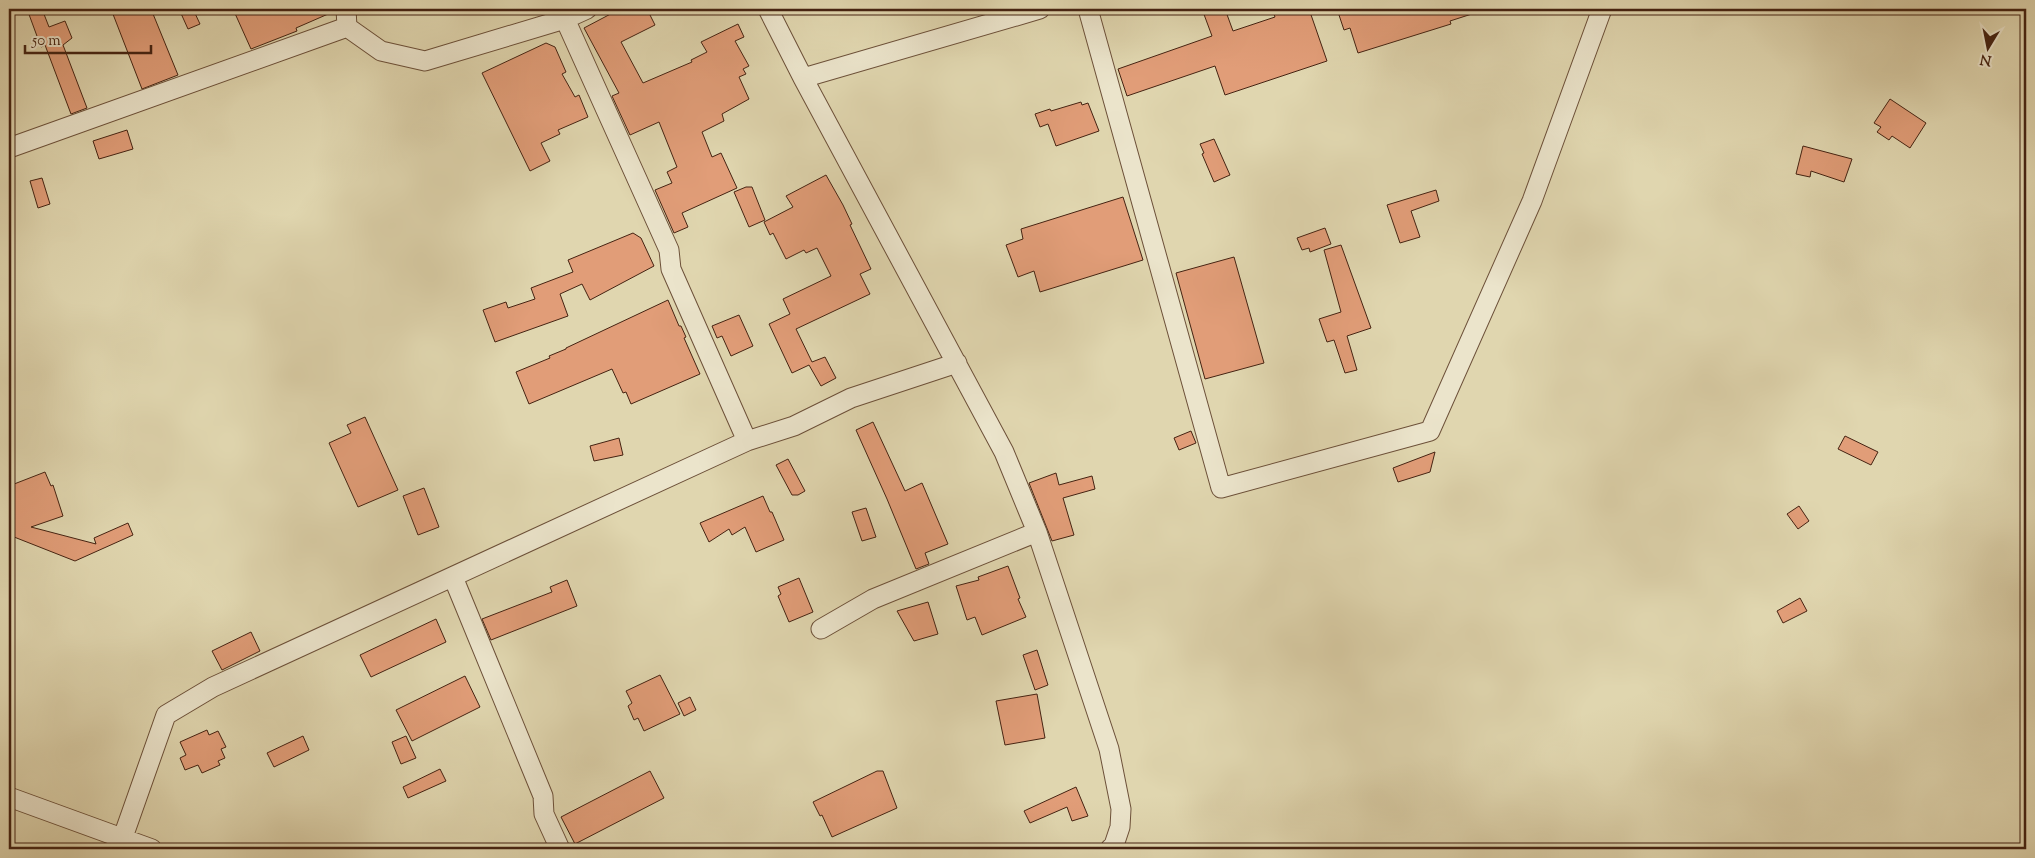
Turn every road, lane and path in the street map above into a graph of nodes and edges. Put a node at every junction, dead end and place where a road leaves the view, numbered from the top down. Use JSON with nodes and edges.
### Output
{"nodes":[{"id":1,"x":587,"y":9,"type":"edge"},
{"id":2,"x":768,"y":9,"type":"edge"},
{"id":3,"x":1040,"y":9,"type":"edge"},
{"id":4,"x":1088,"y":9,"type":"edge"},
{"id":5,"x":1602,"y":9,"type":"edge"},
{"id":6,"x":346,"y":18,"type":"edge"},
{"id":7,"x":565,"y":19,"type":"junction"},
{"id":8,"x":803,"y":78,"type":"junction"},
{"id":9,"x":9,"y":148,"type":"edge"},
{"id":10,"x":957,"y":364,"type":"junction"},
{"id":11,"x":747,"y":441,"type":"junction"},
{"id":12,"x":1037,"y":532,"type":"junction"},
{"id":13,"x":453,"y":577,"type":"junction"},
{"id":14,"x":821,"y":630,"type":"dead end"},
{"id":15,"x":9,"y":798,"type":"edge"},
{"id":16,"x":122,"y":838,"type":"junction"},
{"id":17,"x":152,"y":849,"type":"edge"},
{"id":18,"x":560,"y":849,"type":"edge"},
{"id":19,"x":1110,"y":849,"type":"edge"}],
"edges":[{"from":1,"to":7,"type":"street"},
{"from":2,"to":8,"type":"street"},
{"from":3,"to":8,"type":"street"},
{"from":4,"to":5,"type":"street"},
{"from":6,"to":7,"type":"street"},
{"from":6,"to":9,"type":"street"},
{"from":7,"to":11,"type":"street"},
{"from":8,"to":10,"type":"street"},
{"from":10,"to":11,"type":"street"},
{"from":10,"to":12,"type":"street"},
{"from":11,"to":13,"type":"street"},
{"from":12,"to":14,"type":"street"},
{"from":12,"to":19,"type":"street"},
{"from":13,"to":16,"type":"street"},
{"from":13,"to":18,"type":"street"},
{"from":15,"to":16,"type":"street"},
{"from":16,"to":17,"type":"street"}]}
